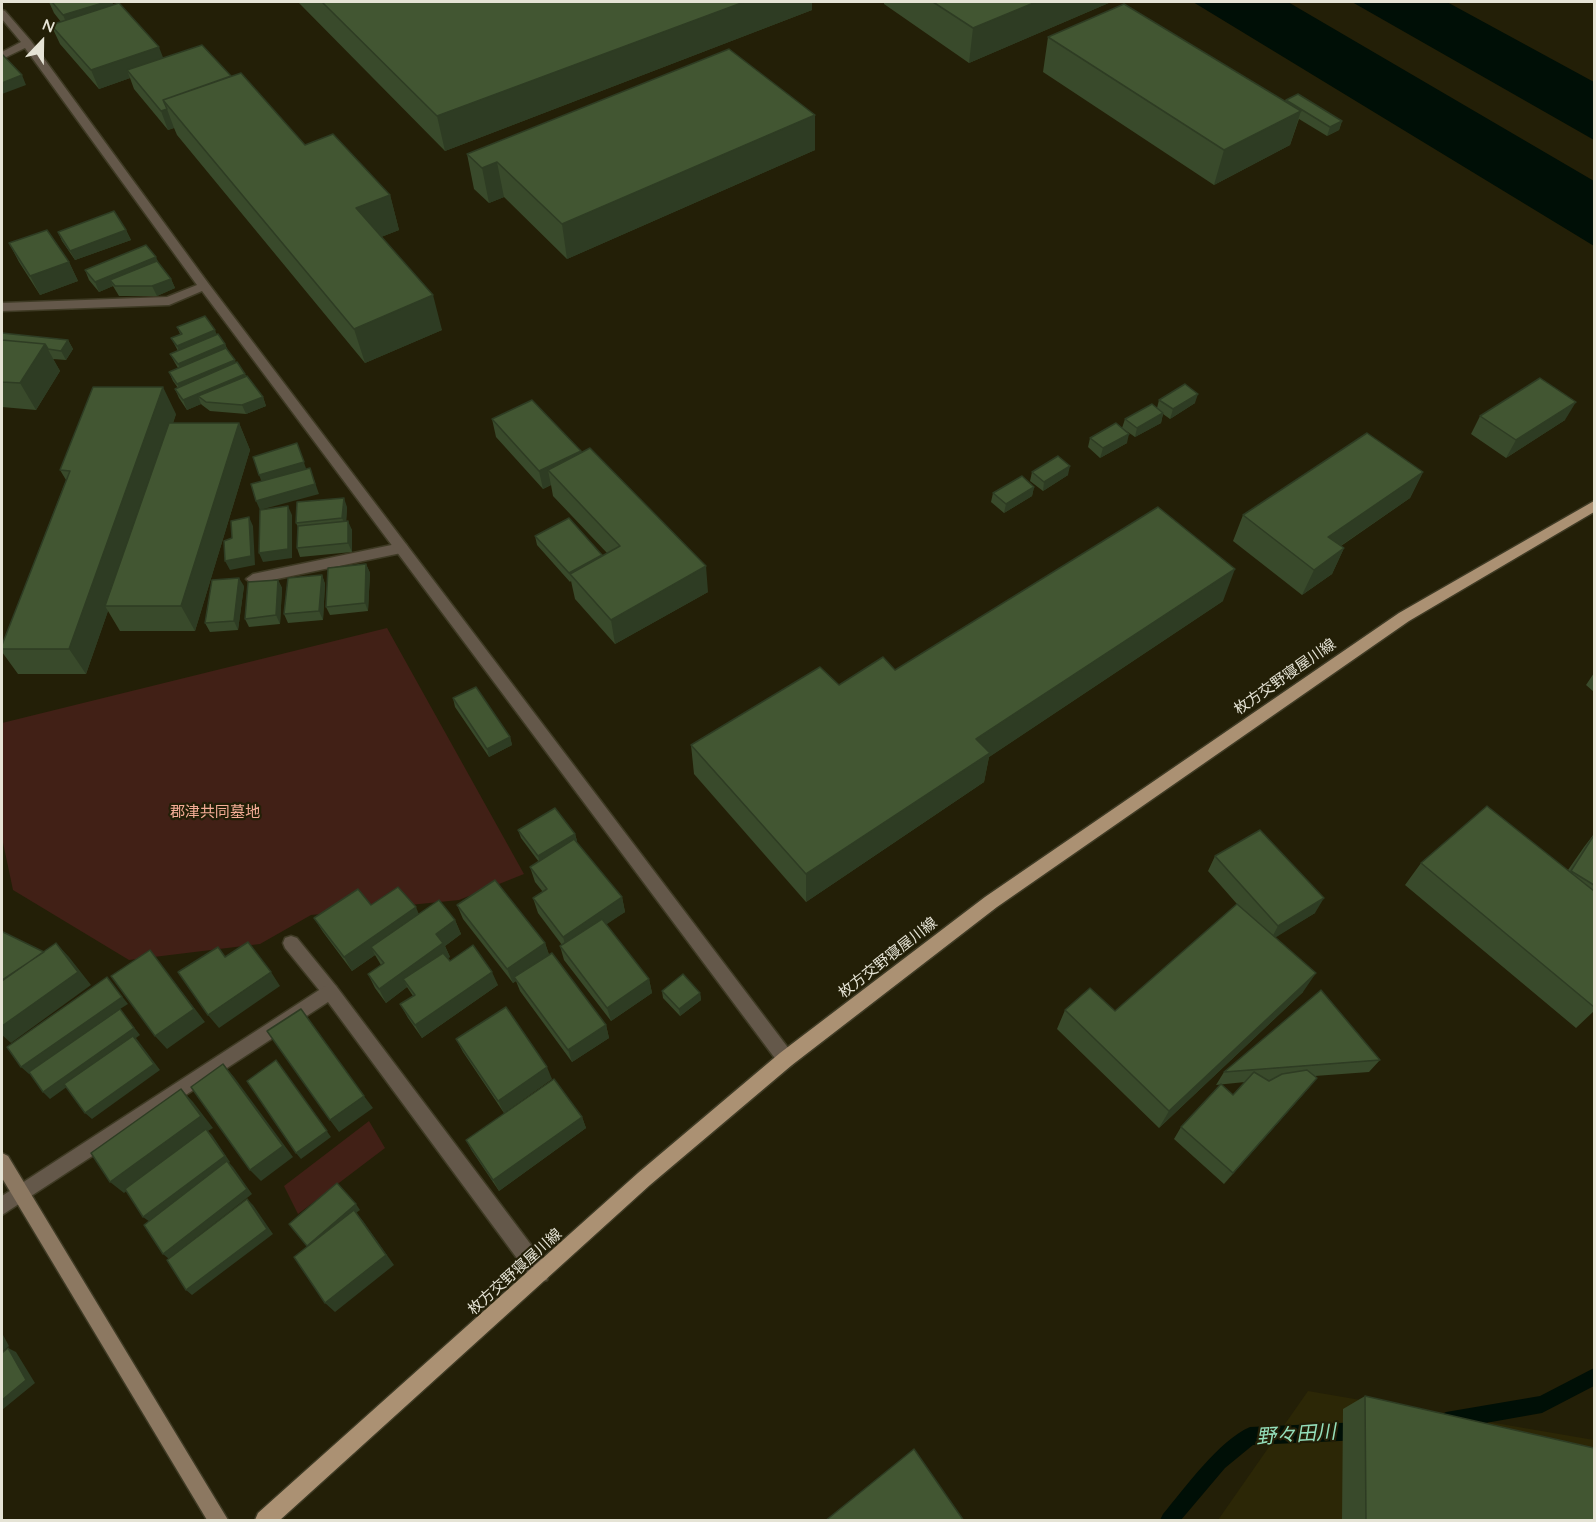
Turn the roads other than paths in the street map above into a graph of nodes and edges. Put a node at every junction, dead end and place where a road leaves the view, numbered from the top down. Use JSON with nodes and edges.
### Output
{"nodes":[{"id":1,"x":2,"y":13,"type":"edge"},
{"id":2,"x":27,"y":43,"type":"junction"},
{"id":3,"x":2,"y":56,"type":"edge"},
{"id":4,"x":204,"y":286,"type":"junction"},
{"id":5,"x":2,"y":307,"type":"edge"},
{"id":6,"x":1594,"y":506,"type":"edge"},
{"id":7,"x":401,"y":548,"type":"junction"},
{"id":8,"x":253,"y":579,"type":"edge"},
{"id":9,"x":291,"y":943,"type":"dead end"},
{"id":10,"x":330,"y":991,"type":"junction"},
{"id":11,"x":786,"y":1059,"type":"junction"},
{"id":12,"x":2,"y":1162,"type":"edge"},
{"id":13,"x":21,"y":1192,"type":"junction"},
{"id":14,"x":2,"y":1206,"type":"edge"},
{"id":15,"x":540,"y":1273,"type":"junction"},
{"id":16,"x":218,"y":1521,"type":"edge"},
{"id":17,"x":265,"y":1521,"type":"edge"}],
"edges":[{"from":1,"to":2,"type":"street"},
{"from":2,"to":3,"type":"street"},
{"from":2,"to":4,"type":"street"},
{"from":4,"to":5,"type":"street"},
{"from":4,"to":7,"type":"street"},
{"from":6,"to":11,"type":"main road","name":"枚方交野寝屋川線"},
{"from":7,"to":8,"type":"street"},
{"from":7,"to":11,"type":"street"},
{"from":9,"to":10,"type":"street"},
{"from":10,"to":13,"type":"street"},
{"from":10,"to":15,"type":"street"},
{"from":11,"to":15,"type":"main road","name":"枚方交野寝屋川線"},
{"from":12,"to":13,"type":"street"},
{"from":13,"to":14,"type":"street"},
{"from":13,"to":16,"type":"street"},
{"from":15,"to":17,"type":"main road","name":"枚方交野寝屋川線"}]}
